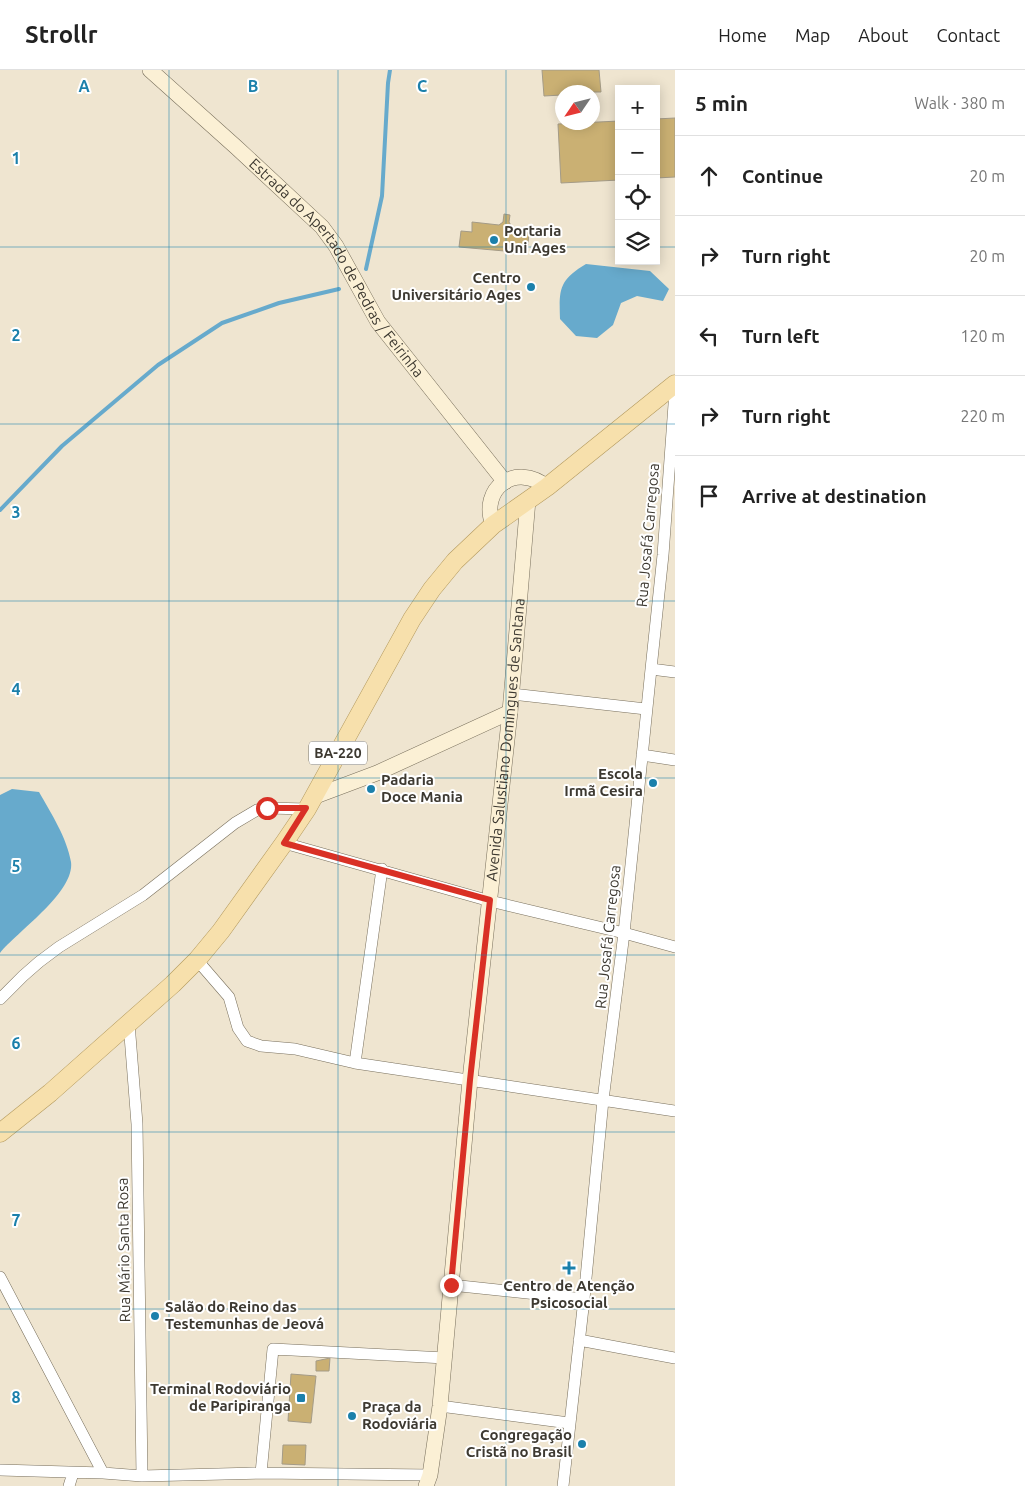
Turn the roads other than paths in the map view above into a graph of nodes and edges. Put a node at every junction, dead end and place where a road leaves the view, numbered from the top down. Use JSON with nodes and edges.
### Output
{"nodes":[{"id":1,"x":150,"y":70,"type":"edge"},
{"id":2,"x":675,"y":384,"type":"edge"},
{"id":3,"x":675,"y":391,"type":"edge"},
{"id":4,"x":505,"y":482,"type":"junction"},
{"id":5,"x":547,"y":486,"type":"junction"},
{"id":6,"x":528,"y":500,"type":"junction"},
{"id":7,"x":493,"y":525,"type":"junction"},
{"id":8,"x":663,"y":555,"type":"junction"},
{"id":9,"x":675,"y":556,"type":"edge"},
{"id":10,"x":651,"y":669,"type":"junction"},
{"id":11,"x":675,"y":672,"type":"edge"},
{"id":12,"x":512,"y":694,"type":"junction"},
{"id":13,"x":646,"y":709,"type":"junction"},
{"id":14,"x":510,"y":712,"type":"junction"},
{"id":15,"x":642,"y":755,"type":"junction"},
{"id":16,"x":675,"y":760,"type":"edge"},
{"id":17,"x":310,"y":803,"type":"junction"},
{"id":18,"x":284,"y":843,"type":"junction"},
{"id":19,"x":382,"y":870,"type":"junction"},
{"id":20,"x":490,"y":900,"type":"junction"},
{"id":21,"x":624,"y":933,"type":"junction"},
{"id":22,"x":675,"y":947,"type":"edge"},
{"id":23,"x":197,"y":960,"type":"junction"},
{"id":24,"x":0,"y":1000,"type":"edge"},
{"id":25,"x":129,"y":1023,"type":"junction"},
{"id":26,"x":355,"y":1062,"type":"junction"},
{"id":27,"x":470,"y":1080,"type":"junction"},
{"id":28,"x":604,"y":1100,"type":"junction"},
{"id":29,"x":675,"y":1110,"type":"edge"},
{"id":30,"x":1,"y":1132,"type":"edge"},
{"id":31,"x":0,"y":1277,"type":"edge"},
{"id":32,"x":451,"y":1285,"type":"junction"},
{"id":33,"x":584,"y":1298,"type":"junction"},
{"id":34,"x":579,"y":1340,"type":"junction"},
{"id":35,"x":445,"y":1358,"type":"junction"},
{"id":36,"x":675,"y":1358,"type":"edge"},
{"id":37,"x":440,"y":1406,"type":"junction"},
{"id":38,"x":569,"y":1422,"type":"junction"},
{"id":39,"x":0,"y":1470,"type":"edge"},
{"id":40,"x":73,"y":1472,"type":"junction"},
{"id":41,"x":103,"y":1473,"type":"junction"},
{"id":42,"x":261,"y":1473,"type":"junction"},
{"id":43,"x":292,"y":1474,"type":"junction"},
{"id":44,"x":142,"y":1476,"type":"junction"},
{"id":45,"x":428,"y":1480,"type":"edge"},
{"id":46,"x":179,"y":1481,"type":"edge"},
{"id":47,"x":69,"y":1486,"type":"edge"},
{"id":48,"x":288,"y":1486,"type":"edge"},
{"id":49,"x":563,"y":1486,"type":"edge"}],
"edges":[{"from":1,"to":4,"type":"street","name":"Estrada do Apertado de Pedras / Feirinha"},
{"from":2,"to":5,"type":"main road","number":"BA-220"},
{"from":3,"to":8,"type":"street","name":"Rua Josafá Carregosa"},
{"from":4,"to":5,"type":"street"},
{"from":4,"to":7,"type":"street"},
{"from":5,"to":6,"type":"main road","number":"BA-220"},
{"from":6,"to":7,"type":"main road","number":"BA-220"},
{"from":6,"to":12,"type":"street","name":"Avenida Salustiano Domingues de Santana"},
{"from":7,"to":17,"type":"main road","number":"BA-220"},
{"from":8,"to":9,"type":"street"},
{"from":8,"to":10,"type":"street","name":"Rua Josafá Carregosa"},
{"from":10,"to":11,"type":"street"},
{"from":10,"to":13,"type":"street","name":"Rua Josafá Carregosa"},
{"from":12,"to":13,"type":"street"},
{"from":12,"to":14,"type":"street","name":"Avenida Salustiano Domingues de Santana"},
{"from":13,"to":15,"type":"street","name":"Rua Josafá Carregosa"},
{"from":14,"to":17,"type":"street"},
{"from":14,"to":20,"type":"street","name":"Avenida Salustiano Domingues de Santana"},
{"from":15,"to":16,"type":"street"},
{"from":15,"to":21,"type":"street","name":"Rua Josafá Carregosa"},
{"from":17,"to":18,"type":"main road","number":"BA-220"},
{"from":17,"to":24,"type":"street"},
{"from":18,"to":19,"type":"street"},
{"from":18,"to":23,"type":"main road","number":"BA-220"},
{"from":19,"to":20,"type":"street"},
{"from":19,"to":26,"type":"street"},
{"from":20,"to":21,"type":"street"},
{"from":20,"to":27,"type":"street","name":"Avenida Salustiano Domingues de Santana"},
{"from":21,"to":22,"type":"street"},
{"from":21,"to":28,"type":"street","name":"Rua Josafá Carregosa"},
{"from":23,"to":25,"type":"main road","number":"BA-220"},
{"from":23,"to":26,"type":"street"},
{"from":25,"to":30,"type":"main road","number":"BA-220"},
{"from":25,"to":44,"type":"street","name":"Rua Mário Santa Rosa"},
{"from":26,"to":27,"type":"street"},
{"from":27,"to":28,"type":"street"},
{"from":27,"to":32,"type":"street","name":"Avenida Salustiano Domingues de Santana"},
{"from":28,"to":29,"type":"street"},
{"from":28,"to":33,"type":"street","name":"Rua Josafá Carregosa"},
{"from":31,"to":41,"type":"street"},
{"from":32,"to":33,"type":"street"},
{"from":32,"to":35,"type":"street","name":"Avenida Salustiano Domingues de Santana"},
{"from":33,"to":34,"type":"street","name":"Rua Josafá Carregosa"},
{"from":34,"to":36,"type":"street"},
{"from":34,"to":38,"type":"street","name":"Rua Josafá Carregosa"},
{"from":35,"to":37,"type":"street","name":"Avenida Salustiano Domingues de Santana"},
{"from":35,"to":42,"type":"street"},
{"from":37,"to":38,"type":"street"},
{"from":37,"to":45,"type":"street","name":"Avenida Salustiano Domingues de Santana"},
{"from":38,"to":49,"type":"street","name":"Rua Josafá Carregosa"},
{"from":39,"to":40,"type":"street"},
{"from":40,"to":41,"type":"street"},
{"from":40,"to":47,"type":"street"},
{"from":41,"to":44,"type":"street"},
{"from":42,"to":43,"type":"street"},
{"from":42,"to":46,"type":"street"},
{"from":43,"to":45,"type":"street"},
{"from":43,"to":48,"type":"street"},
{"from":44,"to":46,"type":"street"}]}
